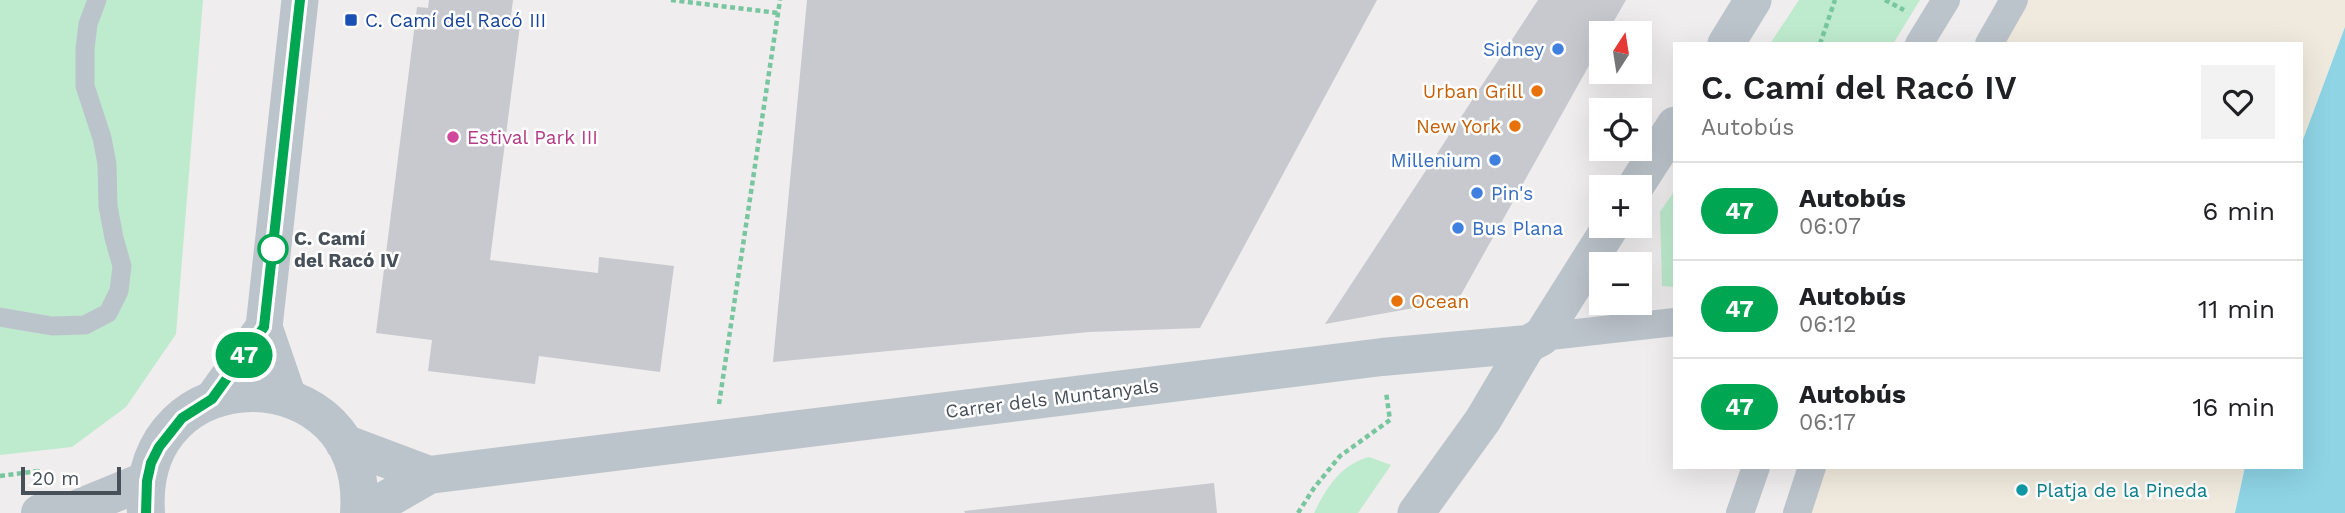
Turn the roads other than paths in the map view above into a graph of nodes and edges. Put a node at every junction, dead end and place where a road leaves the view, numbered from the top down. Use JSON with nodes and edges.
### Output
{"nodes":[{"id":1,"x":97,"y":0,"type":"edge"},
{"id":2,"x":300,"y":0,"type":"edge"},
{"id":3,"x":1754,"y":0,"type":"edge"},
{"id":4,"x":1946,"y":0,"type":"edge"},
{"id":5,"x":2014,"y":0,"type":"edge"},
{"id":6,"x":1727,"y":42,"type":"edge"},
{"id":7,"x":1920,"y":42,"type":"edge"},
{"id":8,"x":1990,"y":42,"type":"edge"},
{"id":9,"x":1673,"y":128,"type":"edge"},
{"id":10,"x":1643,"y":175,"type":"edge"},
{"id":11,"x":1603,"y":238,"type":"edge"},
{"id":12,"x":0,"y":317,"type":"edge"},
{"id":13,"x":1673,"y":322,"type":"edge"},
{"id":14,"x":264,"y":327,"type":"junction"},
{"id":15,"x":1535,"y":340,"type":"junction"},
{"id":16,"x":288,"y":397,"type":"junction"},
{"id":17,"x":212,"y":399,"type":"junction"},
{"id":18,"x":344,"y":443,"type":"junction"},
{"id":19,"x":1755,"y":469,"type":"edge"},
{"id":20,"x":1811,"y":469,"type":"edge"},
{"id":21,"x":429,"y":475,"type":"junction"},
{"id":22,"x":147,"y":497,"type":"edge"},
{"id":23,"x":52,"y":512,"type":"edge"},
{"id":24,"x":361,"y":513,"type":"edge"},
{"id":25,"x":1416,"y":513,"type":"edge"},
{"id":26,"x":1740,"y":513,"type":"edge"},
{"id":27,"x":1797,"y":513,"type":"edge"}],
"edges":[{"from":1,"to":12,"type":"lane"},
{"from":2,"to":14,"type":"street"},
{"from":3,"to":6,"type":"street"},
{"from":4,"to":7,"type":"street"},
{"from":5,"to":8,"type":"street"},
{"from":9,"to":10,"type":"street"},
{"from":11,"to":15,"type":"street"},
{"from":13,"to":15,"type":"street","name":"Carrer dels Muntanyals"},
{"from":14,"to":16,"type":"street"},
{"from":14,"to":17,"type":"street"},
{"from":15,"to":21,"type":"street","name":"Carrer dels Muntanyals"},
{"from":15,"to":25,"type":"street"},
{"from":16,"to":17,"type":"street"},
{"from":16,"to":18,"type":"street"},
{"from":17,"to":22,"type":"street"},
{"from":18,"to":21,"type":"street","name":"Carrer dels Muntanyals"},
{"from":18,"to":24,"type":"street"},
{"from":19,"to":26,"type":"street"},
{"from":20,"to":27,"type":"street"},
{"from":21,"to":24,"type":"street","name":"Carrer dels Muntanyals"},
{"from":22,"to":23,"type":"street"}]}
